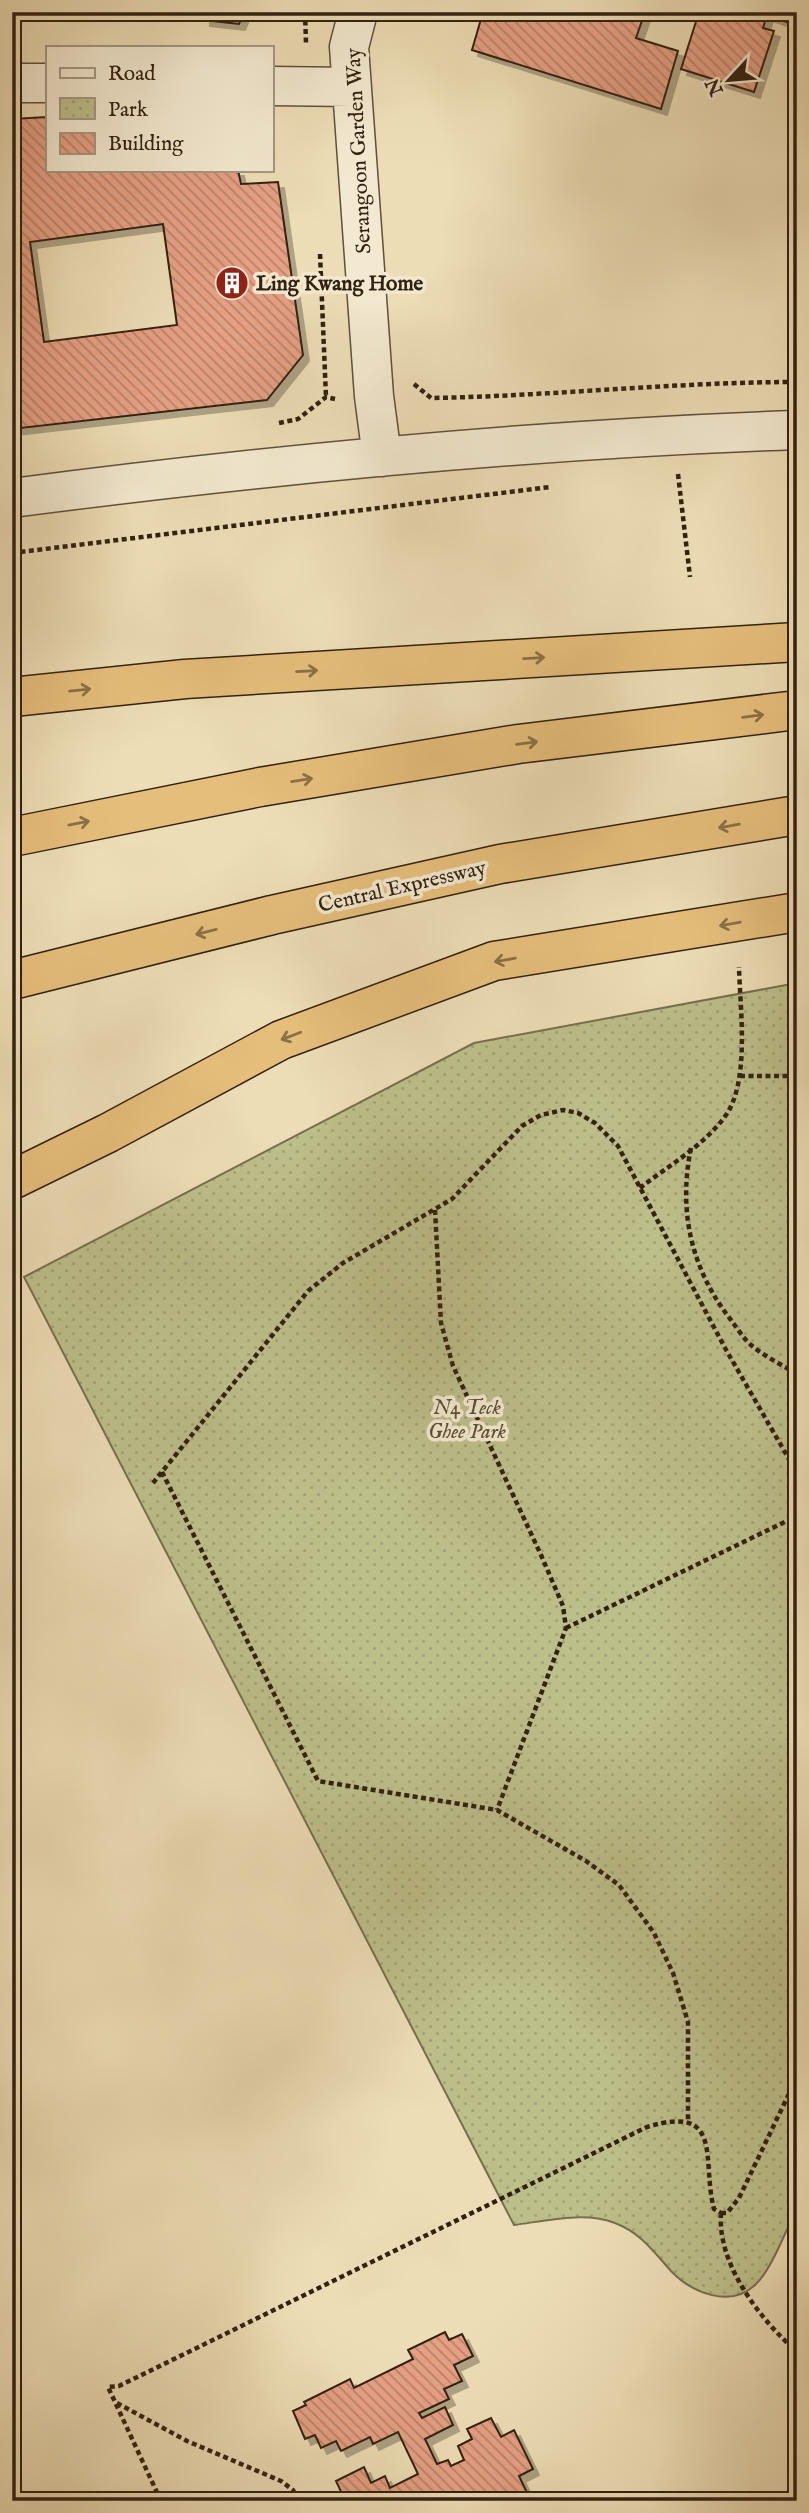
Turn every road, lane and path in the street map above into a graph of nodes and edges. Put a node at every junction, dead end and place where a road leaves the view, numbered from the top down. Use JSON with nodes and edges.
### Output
{"nodes":[{"id":1,"x":358,"y":12,"type":"edge"},
{"id":2,"x":12,"y":83,"type":"edge"},
{"id":3,"x":46,"y":83,"type":"edge"},
{"id":4,"x":273,"y":86,"type":"edge"},
{"id":5,"x":352,"y":87,"type":"junction"},
{"id":6,"x":669,"y":385,"type":"dead end"},
{"id":7,"x":797,"y":430,"type":"edge"},
{"id":8,"x":674,"y":433,"type":"junction"},
{"id":9,"x":382,"y":457,"type":"junction"},
{"id":10,"x":678,"y":471,"type":"junction"},
{"id":11,"x":691,"y":471,"type":"dead end"},
{"id":12,"x":665,"y":473,"type":"dead end"},
{"id":13,"x":556,"y":486,"type":"dead end"},
{"id":14,"x":12,"y":498,"type":"edge"},
{"id":15,"x":12,"y":553,"type":"edge"},
{"id":16,"x":690,"y":577,"type":"dead end"},
{"id":17,"x":797,"y":642,"type":"edge"},
{"id":18,"x":12,"y":697,"type":"edge"},
{"id":19,"x":797,"y":710,"type":"edge"},
{"id":20,"x":797,"y":815,"type":"edge"},
{"id":21,"x":12,"y":837,"type":"edge"},
{"id":22,"x":797,"y":912,"type":"edge"},
{"id":23,"x":739,"y":967,"type":"dead end"},
{"id":24,"x":12,"y":980,"type":"edge"},
{"id":25,"x":740,"y":1076,"type":"junction"},
{"id":26,"x":797,"y":1076,"type":"edge"},
{"id":27,"x":108,"y":1133,"type":"junction"},
{"id":28,"x":691,"y":1148,"type":"junction"},
{"id":29,"x":12,"y":1180,"type":"edge"},
{"id":30,"x":640,"y":1188,"type":"junction"},
{"id":31,"x":12,"y":1200,"type":"edge"},
{"id":32,"x":435,"y":1210,"type":"junction"},
{"id":33,"x":797,"y":1374,"type":"edge"},
{"id":34,"x":162,"y":1472,"type":"junction"},
{"id":35,"x":797,"y":1473,"type":"edge"},
{"id":36,"x":153,"y":1483,"type":"dead end"},
{"id":37,"x":797,"y":1516,"type":"edge"},
{"id":38,"x":566,"y":1628,"type":"junction"},
{"id":39,"x":497,"y":1810,"type":"junction"},
{"id":40,"x":797,"y":2077,"type":"edge"},
{"id":41,"x":688,"y":2121,"type":"junction"},
{"id":42,"x":721,"y":2214,"type":"junction"},
{"id":43,"x":797,"y":2352,"type":"edge"},
{"id":44,"x":115,"y":2402,"type":"junction"},
{"id":45,"x":161,"y":2501,"type":"edge"},
{"id":46,"x":299,"y":2501,"type":"edge"}],
"edges":[{"from":1,"to":5,"type":"street","name":"Serangoon Garden Way"},
{"from":2,"to":3,"type":"street"},
{"from":4,"to":5,"type":"street"},
{"from":5,"to":9,"type":"street","name":"Serangoon Garden Way"},
{"from":6,"to":8,"type":"path"},
{"from":7,"to":8,"type":"street"},
{"from":8,"to":9,"type":"street"},
{"from":9,"to":14,"type":"street"},
{"from":10,"to":11,"type":"path"},
{"from":10,"to":12,"type":"path"},
{"from":10,"to":16,"type":"path"},
{"from":13,"to":15,"type":"path"},
{"from":18,"to":17,"type":"highway","one_way":true},
{"from":21,"to":19,"type":"highway","one_way":true},
{"from":20,"to":24,"type":"highway","name":"Central Expressway","one_way":true},
{"from":22,"to":27,"type":"highway","one_way":true},
{"from":23,"to":25,"type":"path"},
{"from":25,"to":26,"type":"path"},
{"from":25,"to":28,"type":"path"},
{"from":27,"to":29,"type":"highway"},
{"from":27,"to":31,"type":"highway"},
{"from":28,"to":30,"type":"path"},
{"from":28,"to":33,"type":"path"},
{"from":30,"to":32,"type":"path"},
{"from":30,"to":35,"type":"path"},
{"from":32,"to":34,"type":"path"},
{"from":32,"to":38,"type":"path"},
{"from":34,"to":36,"type":"path"},
{"from":34,"to":39,"type":"path"},
{"from":37,"to":38,"type":"path"},
{"from":38,"to":39,"type":"path"},
{"from":39,"to":41,"type":"path"},
{"from":40,"to":42,"type":"path"},
{"from":41,"to":42,"type":"path"},
{"from":41,"to":44,"type":"path"},
{"from":42,"to":43,"type":"path"},
{"from":44,"to":45,"type":"path"},
{"from":44,"to":46,"type":"path"}]}
